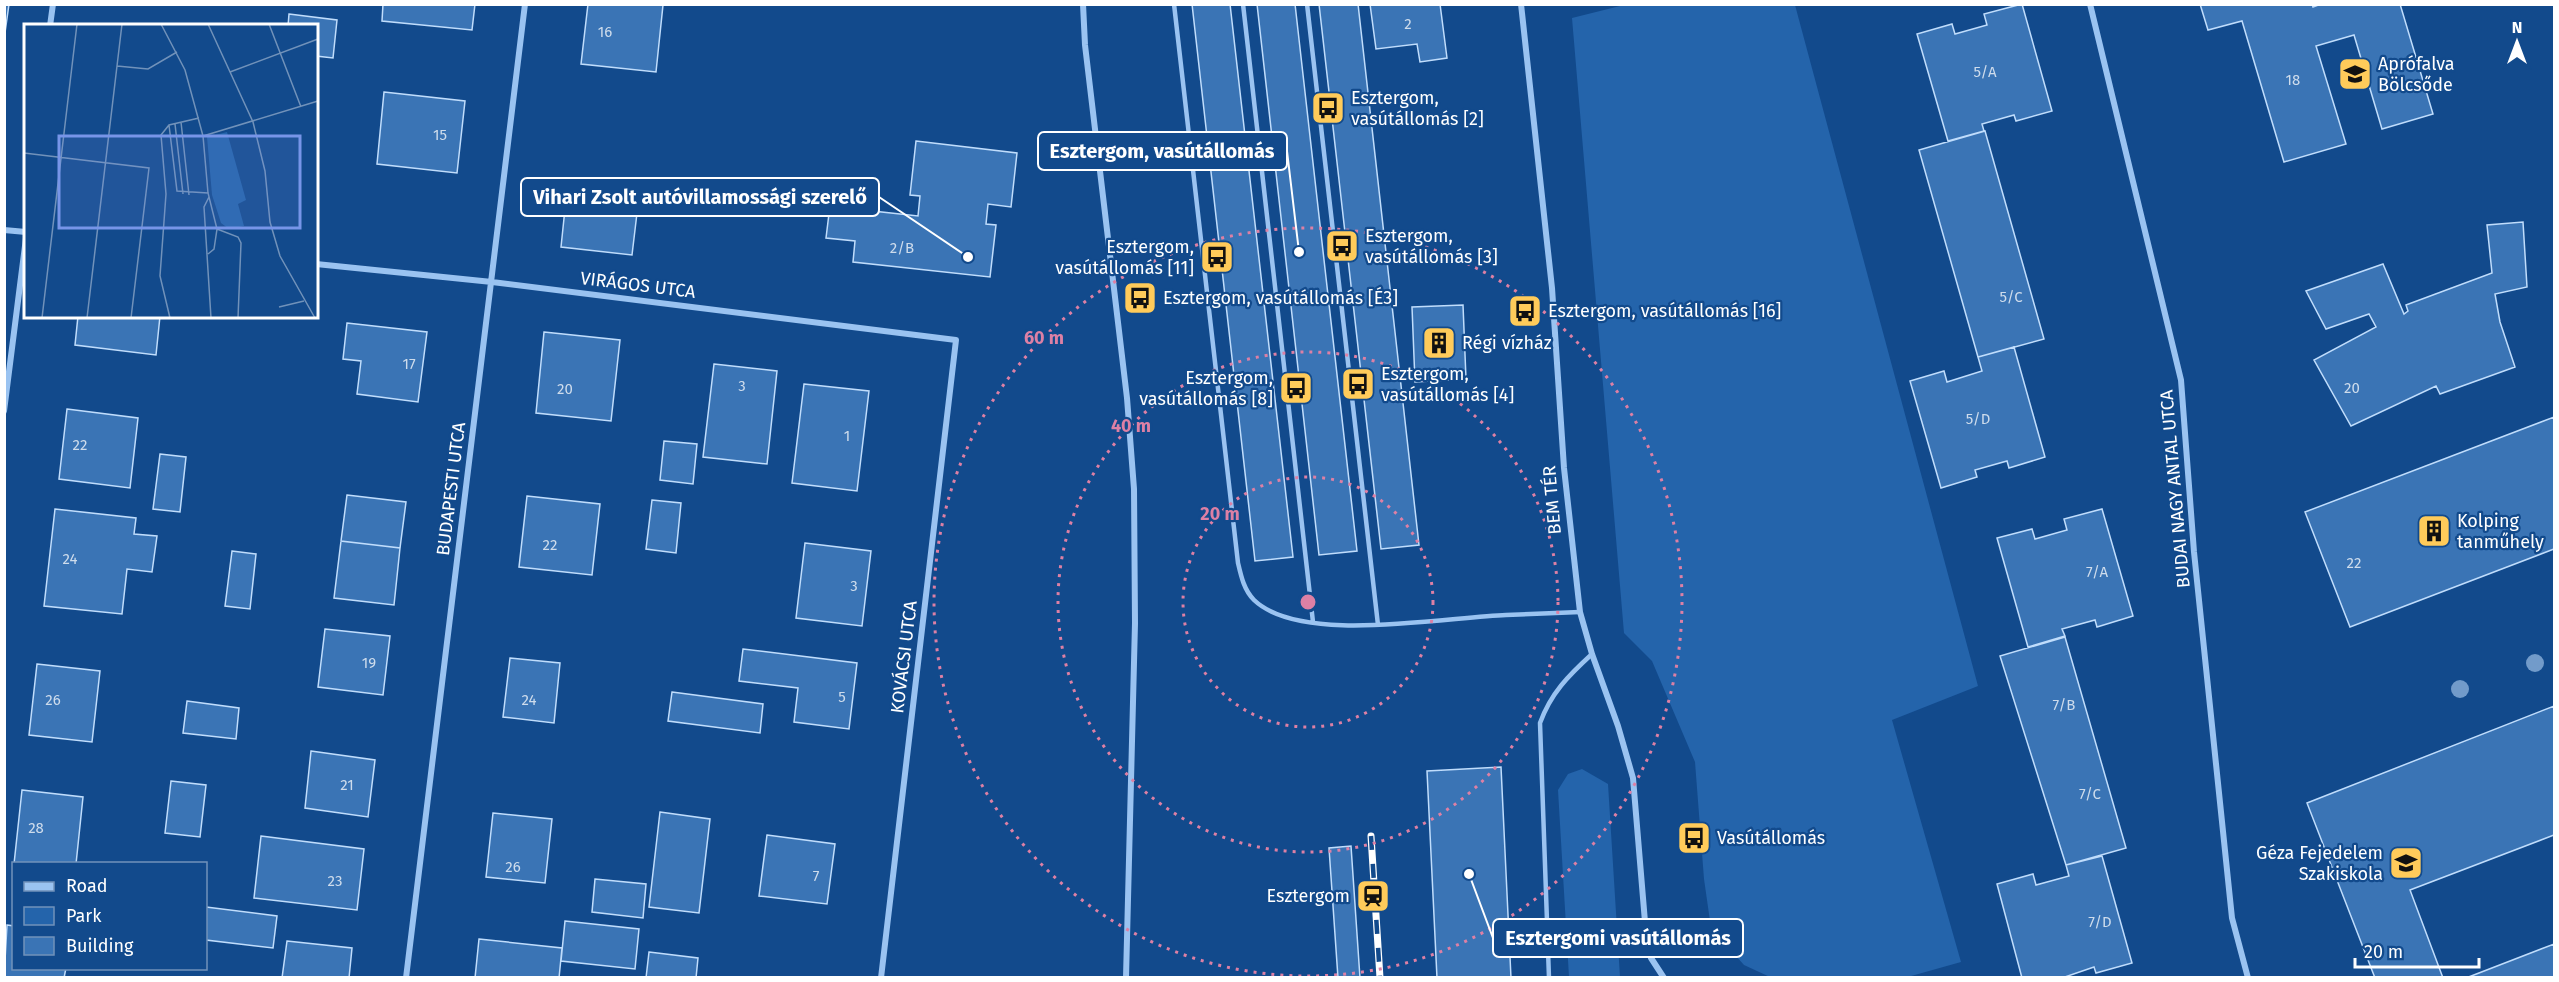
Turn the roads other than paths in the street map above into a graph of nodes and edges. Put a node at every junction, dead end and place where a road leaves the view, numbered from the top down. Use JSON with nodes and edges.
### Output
{"nodes":[{"id":1,"x":53,"y":4,"type":"edge"},
{"id":2,"x":525,"y":4,"type":"edge"},
{"id":3,"x":1083,"y":4,"type":"edge"},
{"id":4,"x":1174,"y":4,"type":"edge"},
{"id":5,"x":1243,"y":4,"type":"edge"},
{"id":6,"x":1307,"y":4,"type":"edge"},
{"id":7,"x":1531,"y":4,"type":"edge"},
{"id":8,"x":2090,"y":4,"type":"edge"},
{"id":9,"x":1521,"y":6,"type":"edge"},
{"id":10,"x":50,"y":24,"type":"edge"},
{"id":11,"x":4,"y":230,"type":"edge"},
{"id":12,"x":24,"y":232,"type":"edge"},
{"id":13,"x":24,"y":254,"type":"edge"},
{"id":14,"x":318,"y":264,"type":"edge"},
{"id":15,"x":492,"y":282,"type":"junction"},
{"id":16,"x":956,"y":340,"type":"joint"},
{"id":17,"x":4,"y":411,"type":"edge"},
{"id":18,"x":1580,"y":612,"type":"junction"},
{"id":19,"x":1313,"y":622,"type":"junction"},
{"id":20,"x":1378,"y":625,"type":"junction"},
{"id":21,"x":1592,"y":654,"type":"junction"},
{"id":22,"x":406,"y":978,"type":"edge"},
{"id":23,"x":881,"y":978,"type":"edge"},
{"id":24,"x":1126,"y":978,"type":"edge"},
{"id":25,"x":1549,"y":978,"type":"edge"},
{"id":26,"x":1664,"y":978,"type":"edge"},
{"id":27,"x":2248,"y":978,"type":"edge"}],
"edges":[{"from":1,"to":10,"type":"street"},
{"from":2,"to":15,"type":"street","name":"BUDAPESTI UTCA"},
{"from":3,"to":24,"type":"street"},
{"from":4,"to":19,"type":"lane"},
{"from":5,"to":19,"type":"lane"},
{"from":6,"to":20,"type":"lane"},
{"from":7,"to":9,"type":"street"},
{"from":8,"to":27,"type":"street","name":"BUDAI NAGY ANTAL UTCA"},
{"from":9,"to":18,"type":"street","name":"BEM TÉR"},
{"from":11,"to":12,"type":"street"},
{"from":13,"to":17,"type":"street"},
{"from":14,"to":15,"type":"street","name":"VIRÁGOS UTCA"},
{"from":15,"to":16,"type":"street","name":"VIRÁGOS UTCA"},
{"from":15,"to":22,"type":"street","name":"BUDAPESTI UTCA"},
{"from":16,"to":23,"type":"street","name":"KOVÁCSI UTCA"},
{"from":18,"to":20,"type":"lane"},
{"from":18,"to":21,"type":"street","name":"BEM TÉR"},
{"from":19,"to":20,"type":"lane"},
{"from":21,"to":25,"type":"lane"},
{"from":21,"to":26,"type":"street","name":"BEM TÉR"}]}
